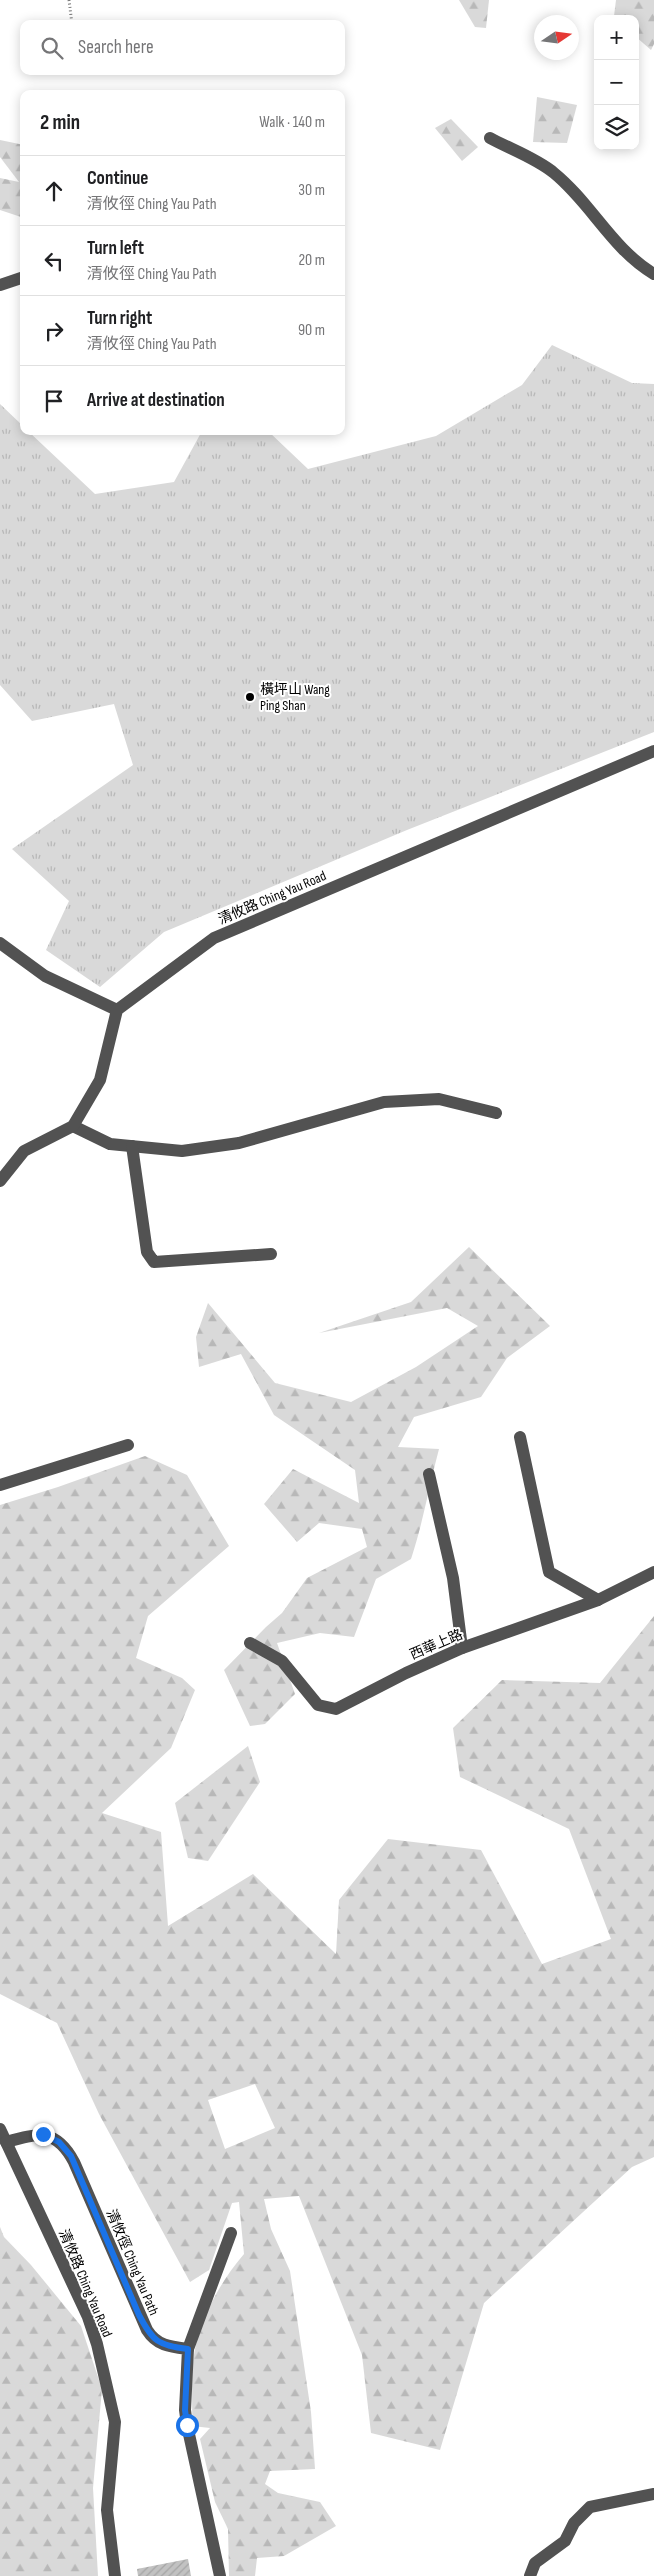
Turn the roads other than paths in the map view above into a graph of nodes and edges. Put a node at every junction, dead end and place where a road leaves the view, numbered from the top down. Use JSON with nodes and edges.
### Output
{"nodes":[{"id":1,"x":490,"y":138,"type":"dead end"},
{"id":2,"x":654,"y":274,"type":"edge"},
{"id":3,"x":20,"y":278,"type":"edge"},
{"id":4,"x":0,"y":285,"type":"edge"},
{"id":5,"x":654,"y":751,"type":"edge"},
{"id":6,"x":0,"y":943,"type":"edge"},
{"id":7,"x":117,"y":1010,"type":"junction"},
{"id":8,"x":496,"y":1113,"type":"dead end"},
{"id":9,"x":73,"y":1126,"type":"junction"},
{"id":10,"x":132,"y":1146,"type":"junction"},
{"id":11,"x":0,"y":1181,"type":"edge"},
{"id":12,"x":271,"y":1254,"type":"dead end"},
{"id":13,"x":520,"y":1437,"type":"dead end"},
{"id":14,"x":128,"y":1445,"type":"dead end"},
{"id":15,"x":429,"y":1474,"type":"dead end"},
{"id":16,"x":0,"y":1485,"type":"edge"},
{"id":17,"x":654,"y":1572,"type":"edge"},
{"id":18,"x":598,"y":1600,"type":"junction"},
{"id":19,"x":250,"y":1643,"type":"dead end"},
{"id":20,"x":462,"y":1648,"type":"junction"},
{"id":21,"x":0,"y":2129,"type":"edge"},
{"id":22,"x":6,"y":2142,"type":"junction"},
{"id":23,"x":231,"y":2233,"type":"dead end"},
{"id":24,"x":188,"y":2349,"type":"junction"},
{"id":25,"x":654,"y":2494,"type":"edge"},
{"id":26,"x":115,"y":2576,"type":"edge"},
{"id":27,"x":220,"y":2576,"type":"edge"},
{"id":28,"x":530,"y":2576,"type":"edge"}],
"edges":[{"from":1,"to":2,"type":"street"},
{"from":3,"to":4,"type":"street"},
{"from":5,"to":7,"type":"street","name":"清攸路 Ching Yau Road"},
{"from":6,"to":7,"type":"street"},
{"from":7,"to":9,"type":"street"},
{"from":8,"to":10,"type":"street"},
{"from":9,"to":10,"type":"street"},
{"from":9,"to":11,"type":"street"},
{"from":10,"to":12,"type":"street"},
{"from":13,"to":18,"type":"street"},
{"from":14,"to":16,"type":"street"},
{"from":15,"to":20,"type":"street"},
{"from":17,"to":18,"type":"street","name":"西華上路"},
{"from":18,"to":20,"type":"street","name":"西華上路"},
{"from":19,"to":20,"type":"street","name":"西華上路"},
{"from":21,"to":22,"type":"street","name":"清攸路 Ching Yau Road"},
{"from":22,"to":24,"type":"street","name":"清攸徑 Ching Yau Path"},
{"from":22,"to":26,"type":"street","name":"清攸路 Ching Yau Road"},
{"from":23,"to":24,"type":"street"},
{"from":24,"to":27,"type":"street"},
{"from":25,"to":28,"type":"street"}]}
